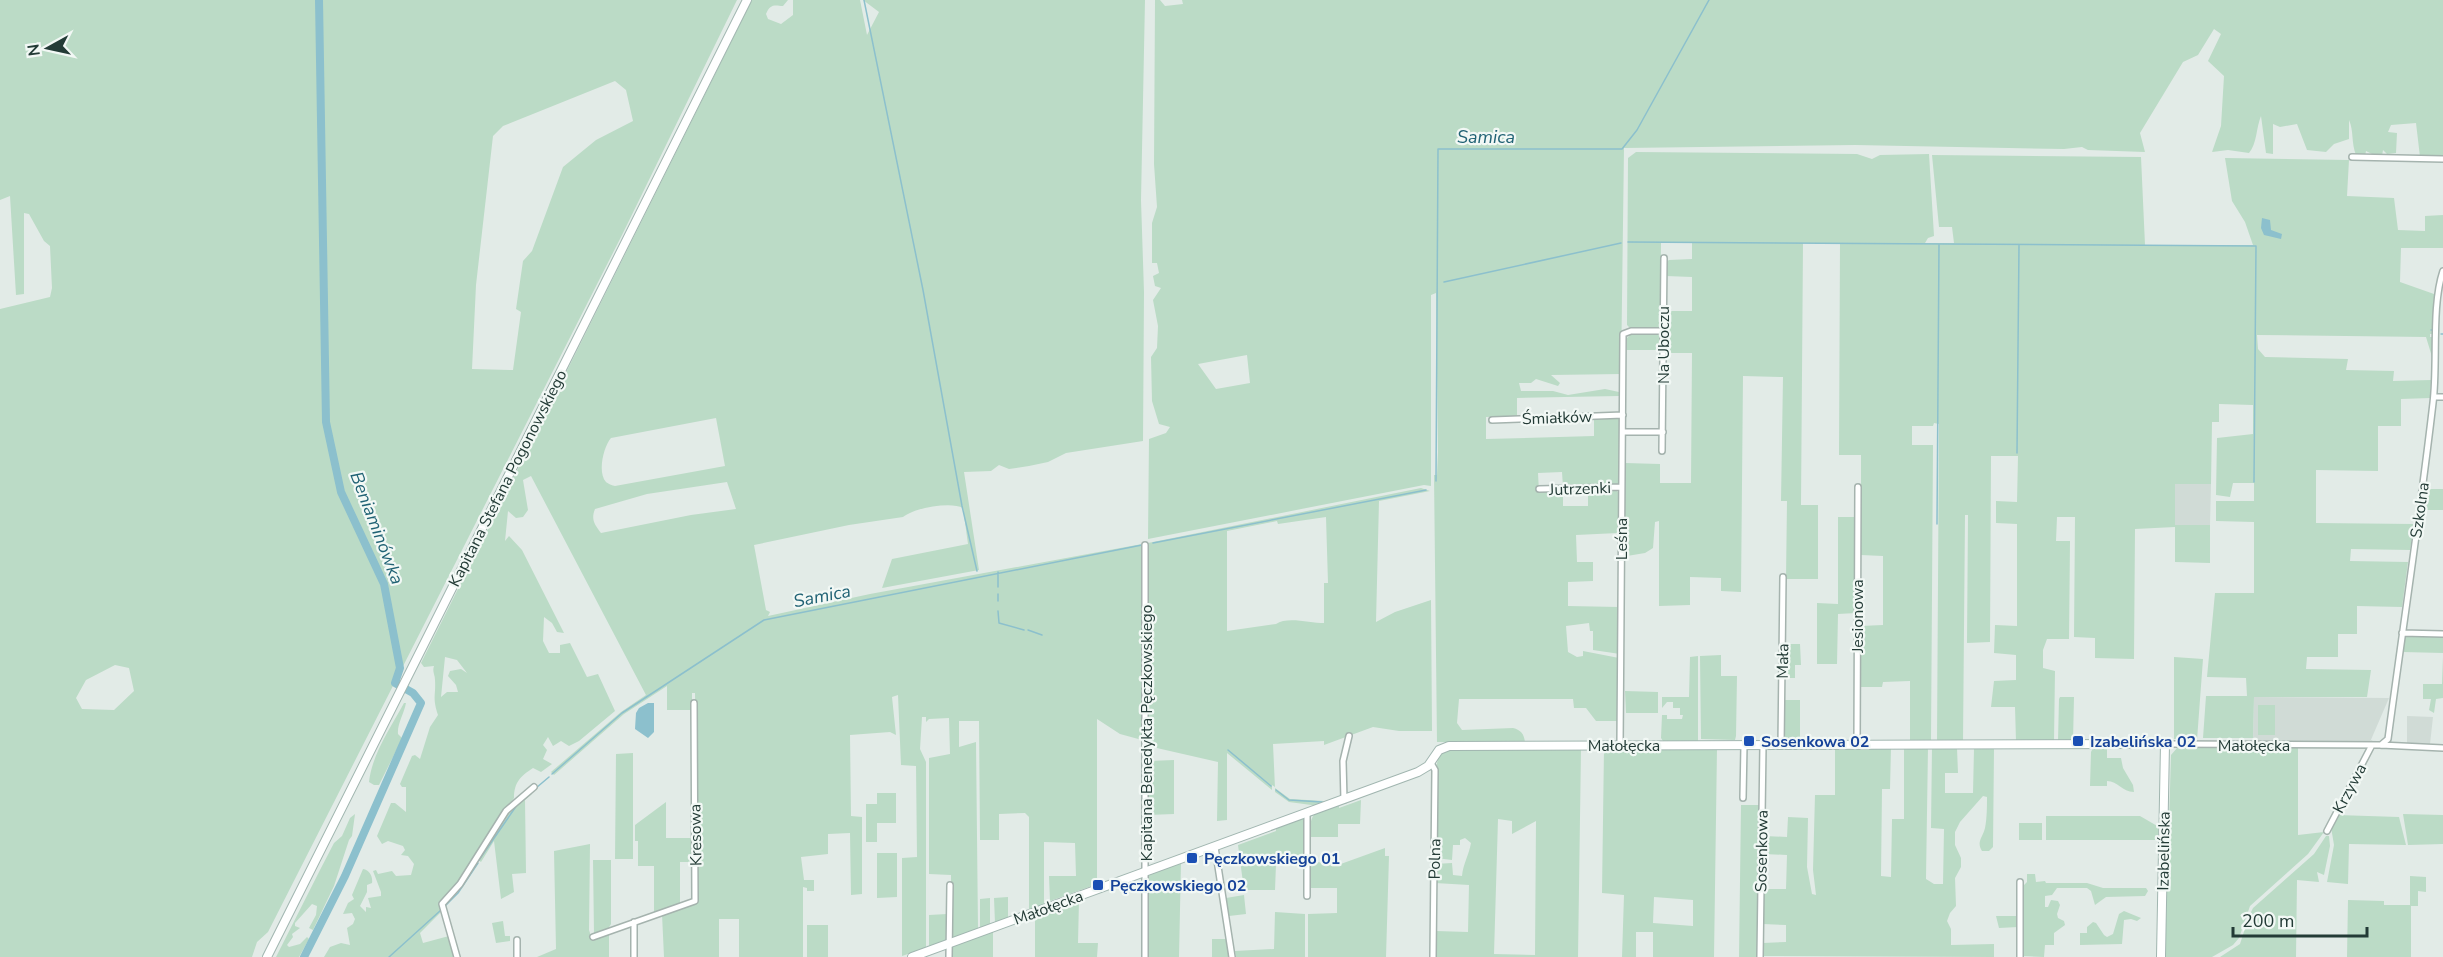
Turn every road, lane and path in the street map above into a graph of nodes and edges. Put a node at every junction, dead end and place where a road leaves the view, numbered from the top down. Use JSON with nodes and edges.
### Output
{"nodes":[{"id":1,"x":747,"y":0,"type":"edge"},
{"id":2,"x":2352,"y":157,"type":"dead end"},
{"id":3,"x":2443,"y":159,"type":"edge"},
{"id":4,"x":1664,"y":258,"type":"dead end"},
{"id":5,"x":2443,"y":271,"type":"edge"},
{"id":6,"x":1663,"y":331,"type":"junction"},
{"id":7,"x":2434,"y":397,"type":"junction"},
{"id":8,"x":2443,"y":397,"type":"edge"},
{"id":9,"x":1623,"y":415,"type":"junction"},
{"id":10,"x":1492,"y":420,"type":"dead end"},
{"id":11,"x":1623,"y":432,"type":"junction"},
{"id":12,"x":1663,"y":432,"type":"junction"},
{"id":13,"x":1662,"y":451,"type":"dead end"},
{"id":14,"x":1622,"y":487,"type":"junction"},
{"id":15,"x":1858,"y":487,"type":"dead end"},
{"id":16,"x":1539,"y":489,"type":"dead end"},
{"id":17,"x":1145,"y":545,"type":"dead end"},
{"id":18,"x":1783,"y":577,"type":"dead end"},
{"id":19,"x":2402,"y":633,"type":"junction"},
{"id":20,"x":2443,"y":634,"type":"edge"},
{"id":21,"x":694,"y":703,"type":"dead end"},
{"id":22,"x":1349,"y":736,"type":"dead end"},
{"id":23,"x":2165,"y":744,"type":"junction"},
{"id":24,"x":1620,"y":745,"type":"junction"},
{"id":25,"x":1744,"y":745,"type":"junction"},
{"id":26,"x":1763,"y":745,"type":"junction"},
{"id":27,"x":1782,"y":745,"type":"junction"},
{"id":28,"x":1857,"y":745,"type":"junction"},
{"id":29,"x":2372,"y":745,"type":"junction"},
{"id":30,"x":2381,"y":745,"type":"junction"},
{"id":31,"x":2443,"y":748,"type":"edge"},
{"id":32,"x":1431,"y":763,"type":"junction"},
{"id":33,"x":534,"y":787,"type":"dead end"},
{"id":34,"x":1743,"y":798,"type":"dead end"},
{"id":35,"x":1344,"y":800,"type":"junction"},
{"id":36,"x":1307,"y":814,"type":"junction"},
{"id":37,"x":2327,"y":831,"type":"dead end"},
{"id":38,"x":1215,"y":847,"type":"junction"},
{"id":39,"x":1146,"y":872,"type":"junction"},
{"id":40,"x":2020,"y":882,"type":"dead end"},
{"id":41,"x":950,"y":885,"type":"dead end"},
{"id":42,"x":1307,"y":896,"type":"dead end"},
{"id":43,"x":634,"y":922,"type":"junction"},
{"id":44,"x":593,"y":937,"type":"dead end"},
{"id":45,"x":517,"y":940,"type":"dead end"},
{"id":46,"x":949,"y":944,"type":"junction"},
{"id":47,"x":267,"y":957,"type":"edge"},
{"id":48,"x":456,"y":957,"type":"edge"},
{"id":49,"x":517,"y":957,"type":"edge"},
{"id":50,"x":634,"y":957,"type":"edge"},
{"id":51,"x":912,"y":957,"type":"edge"},
{"id":52,"x":949,"y":957,"type":"edge"},
{"id":53,"x":1145,"y":957,"type":"edge"},
{"id":54,"x":1232,"y":957,"type":"edge"},
{"id":55,"x":1433,"y":957,"type":"edge"},
{"id":56,"x":1760,"y":957,"type":"edge"},
{"id":57,"x":2020,"y":957,"type":"edge"},
{"id":58,"x":2161,"y":957,"type":"edge"}],
"edges":[{"from":1,"to":47,"type":"street","name":"Kapitana Stefana Pogonowskiego"},
{"from":2,"to":3,"type":"street"},
{"from":4,"to":6,"type":"street","name":"Na Uboczu"},
{"from":5,"to":7,"type":"street","name":"Szkolna"},
{"from":6,"to":9,"type":"street","name":"Leśna"},
{"from":6,"to":12,"type":"street","name":"Na Uboczu"},
{"from":7,"to":8,"type":"street"},
{"from":7,"to":19,"type":"street","name":"Szkolna"},
{"from":9,"to":10,"type":"street","name":"Śmiałków"},
{"from":9,"to":11,"type":"street","name":"Leśna"},
{"from":11,"to":12,"type":"street"},
{"from":11,"to":14,"type":"street","name":"Leśna"},
{"from":12,"to":13,"type":"street","name":"Na Uboczu"},
{"from":14,"to":16,"type":"street","name":"Jutrzenki"},
{"from":14,"to":24,"type":"street","name":"Leśna"},
{"from":15,"to":28,"type":"street","name":"Jesionowa"},
{"from":17,"to":39,"type":"street","name":"Kapitana Benedykta Pęczkowskiego"},
{"from":18,"to":27,"type":"street","name":"Mała"},
{"from":19,"to":20,"type":"street"},
{"from":19,"to":30,"type":"street","name":"Szkolna"},
{"from":21,"to":43,"type":"street","name":"Kresowa"},
{"from":22,"to":35,"type":"street"},
{"from":23,"to":28,"type":"street","name":"Małołęcka"},
{"from":23,"to":29,"type":"street","name":"Małołęcka"},
{"from":23,"to":58,"type":"street","name":"Izabelińska"},
{"from":24,"to":25,"type":"street","name":"Małołęcka"},
{"from":24,"to":32,"type":"street","name":"Małołęcka"},
{"from":25,"to":26,"type":"street","name":"Małołęcka"},
{"from":25,"to":34,"type":"street"},
{"from":26,"to":27,"type":"street","name":"Małołęcka"},
{"from":26,"to":56,"type":"street","name":"Sosenkowa"},
{"from":27,"to":28,"type":"street","name":"Małołęcka"},
{"from":29,"to":30,"type":"street","name":"Małołęcka"},
{"from":29,"to":37,"type":"street","name":"Krzywa"},
{"from":30,"to":31,"type":"street","name":"Małołęcka"},
{"from":32,"to":35,"type":"street","name":"Małołęcka"},
{"from":32,"to":55,"type":"street","name":"Polna"},
{"from":33,"to":48,"type":"street"},
{"from":35,"to":36,"type":"street","name":"Małołęcka"},
{"from":36,"to":38,"type":"street","name":"Małołęcka"},
{"from":36,"to":42,"type":"street"},
{"from":38,"to":39,"type":"street","name":"Małołęcka"},
{"from":38,"to":54,"type":"street"},
{"from":39,"to":46,"type":"street","name":"Małołęcka"},
{"from":39,"to":53,"type":"street","name":"Kapitana Benedykta Pęczkowskiego"},
{"from":40,"to":57,"type":"street"},
{"from":41,"to":46,"type":"street"},
{"from":43,"to":44,"type":"street","name":"Kresowa"},
{"from":43,"to":50,"type":"street"},
{"from":45,"to":49,"type":"street"},
{"from":46,"to":51,"type":"street","name":"Małołęcka"},
{"from":46,"to":52,"type":"street"}]}
